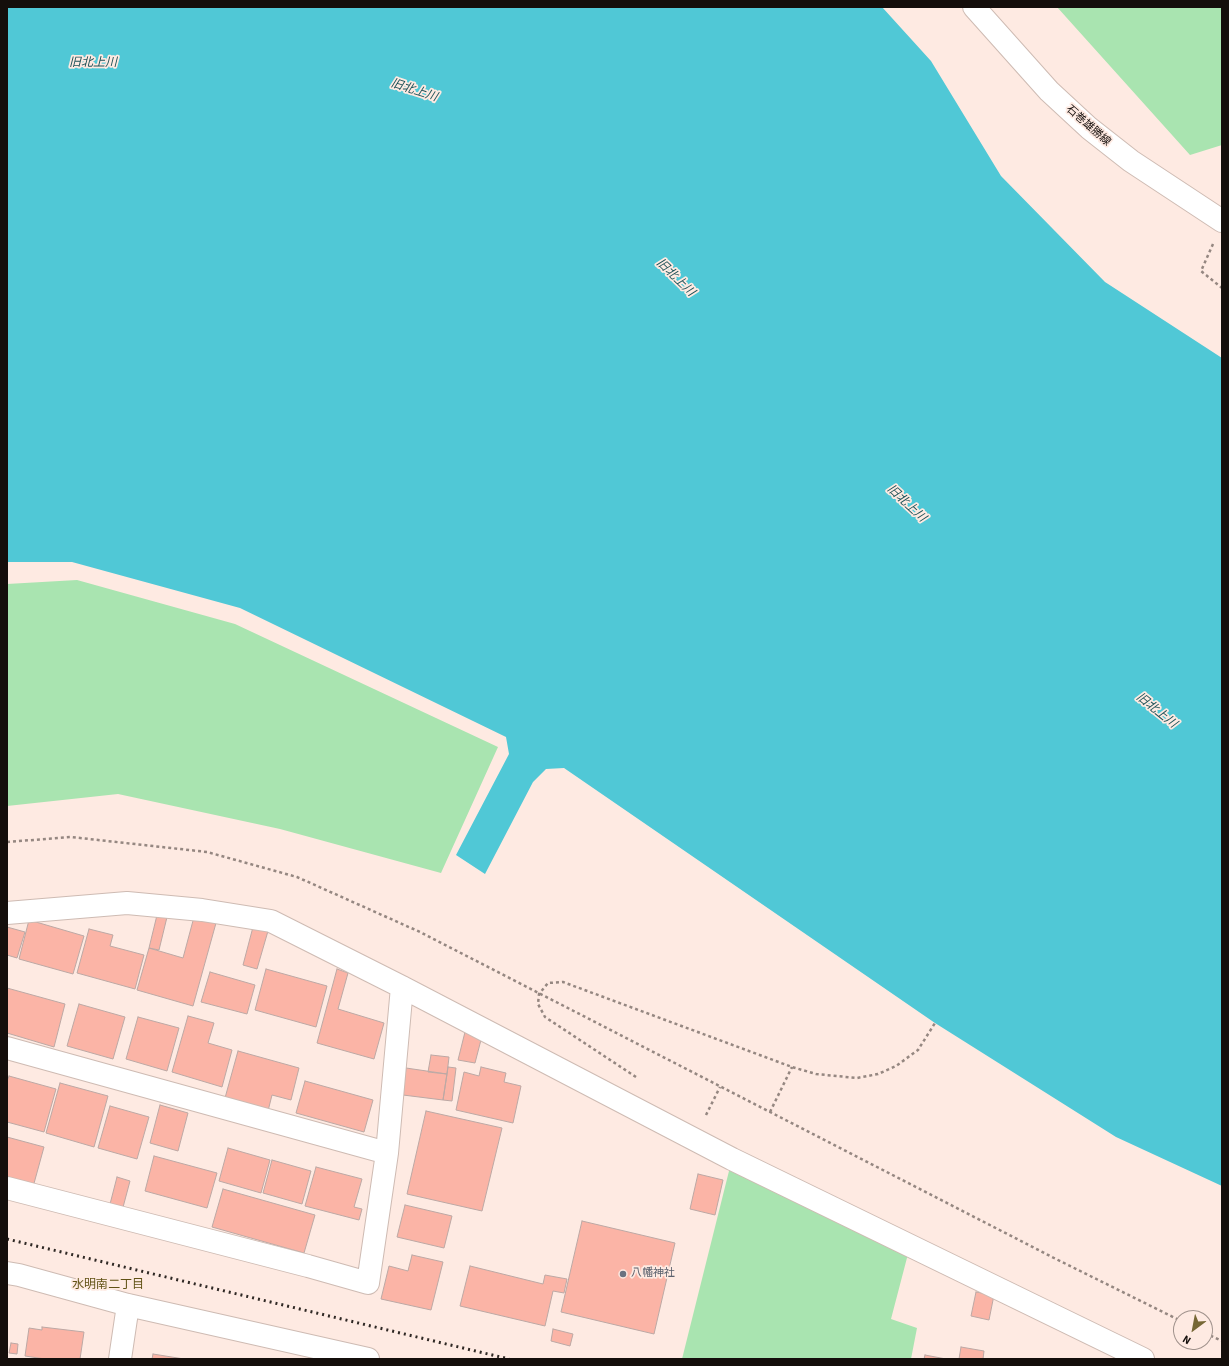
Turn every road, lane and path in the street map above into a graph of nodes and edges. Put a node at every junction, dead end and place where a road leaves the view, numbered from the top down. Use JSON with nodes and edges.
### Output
{"nodes":[{"id":1,"x":974,"y":7,"type":"edge"},
{"id":2,"x":1222,"y":221,"type":"edge"},
{"id":3,"x":1213,"y":244,"type":"dead end"},
{"id":4,"x":1222,"y":288,"type":"edge"},
{"id":5,"x":7,"y":842,"type":"edge"},
{"id":6,"x":7,"y":912,"type":"edge"},
{"id":7,"x":402,"y":987,"type":"junction"},
{"id":8,"x":539,"y":994,"type":"junction"},
{"id":9,"x":935,"y":1023,"type":"dead end"},
{"id":10,"x":7,"y":1048,"type":"edge"},
{"id":11,"x":792,"y":1067,"type":"junction"},
{"id":12,"x":642,"y":1081,"type":"dead end"},
{"id":13,"x":720,"y":1087,"type":"junction"},
{"id":14,"x":770,"y":1112,"type":"junction"},
{"id":15,"x":694,"y":1139,"type":"junction"},
{"id":16,"x":387,"y":1153,"type":"junction"},
{"id":17,"x":7,"y":1188,"type":"edge"},
{"id":18,"x":7,"y":1273,"type":"edge"},
{"id":19,"x":128,"y":1305,"type":"junction"},
{"id":20,"x":1173,"y":1317,"type":"edge"},
{"id":21,"x":364,"y":1358,"type":"edge"},
{"id":22,"x":120,"y":1359,"type":"edge"},
{"id":23,"x":1144,"y":1359,"type":"edge"}],
"edges":[{"from":1,"to":2,"type":"street","name":"石巻雄勝線"},
{"from":3,"to":4,"type":"path"},
{"from":5,"to":8,"type":"path"},
{"from":6,"to":7,"type":"street"},
{"from":7,"to":15,"type":"street"},
{"from":7,"to":16,"type":"street"},
{"from":8,"to":11,"type":"path"},
{"from":8,"to":12,"type":"path"},
{"from":8,"to":13,"type":"path"},
{"from":9,"to":11,"type":"path"},
{"from":10,"to":16,"type":"street"},
{"from":11,"to":14,"type":"path"},
{"from":13,"to":14,"type":"path"},
{"from":13,"to":15,"type":"path"},
{"from":14,"to":20,"type":"path"},
{"from":15,"to":23,"type":"street"},
{"from":16,"to":17,"type":"street"},
{"from":18,"to":19,"type":"street"},
{"from":19,"to":21,"type":"street"},
{"from":19,"to":22,"type":"street"}]}
